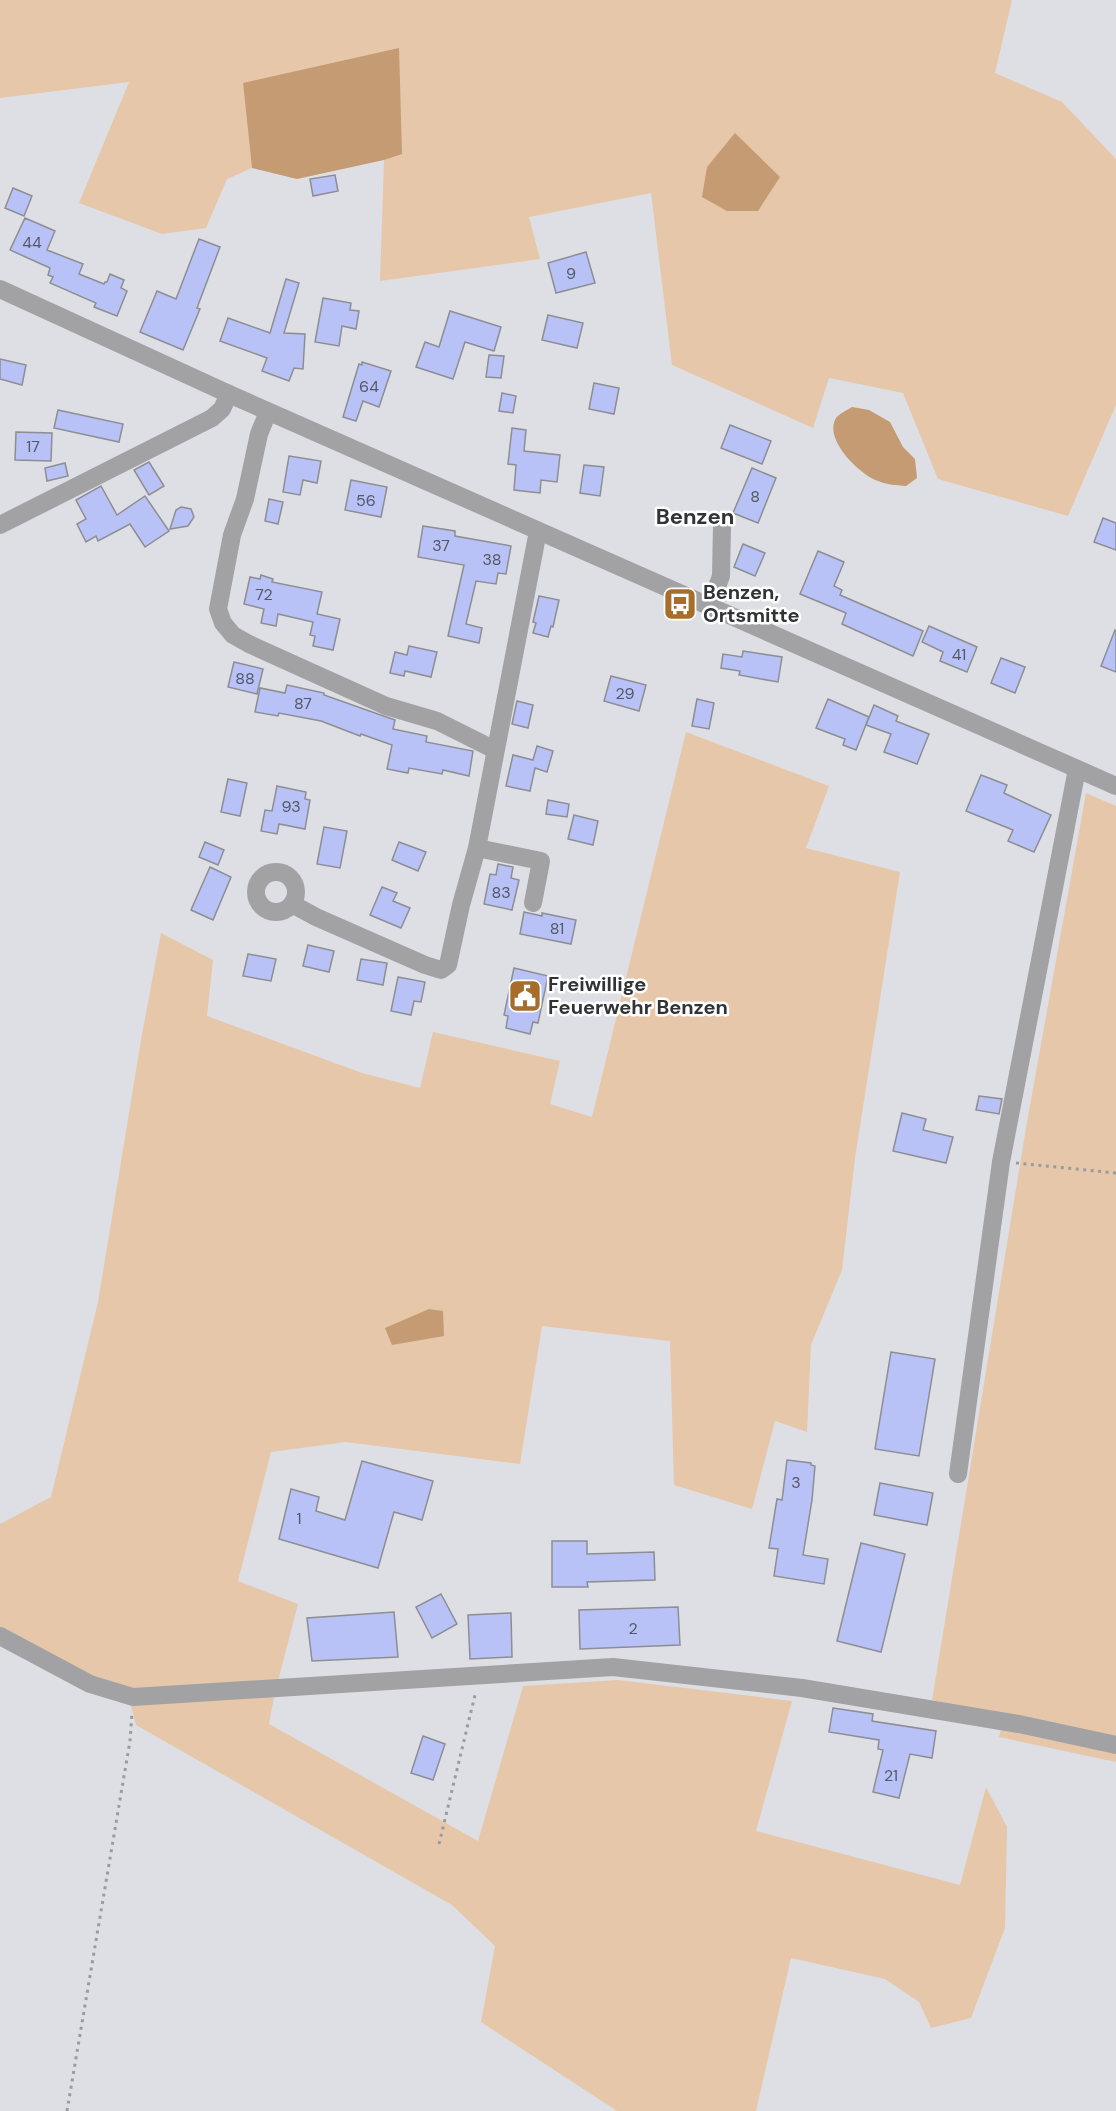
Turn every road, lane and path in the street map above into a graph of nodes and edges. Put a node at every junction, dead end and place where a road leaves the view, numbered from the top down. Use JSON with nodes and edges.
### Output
{"nodes":[{"id":1,"x":0,"y":289,"type":"edge"},
{"id":2,"x":229,"y":394,"type":"junction"},
{"id":3,"x":268,"y":412,"type":"junction"},
{"id":4,"x":0,"y":525,"type":"edge"},
{"id":5,"x":722,"y":525,"type":"dead end"},
{"id":6,"x":538,"y":531,"type":"junction"},
{"id":7,"x":710,"y":606,"type":"junction"},
{"id":8,"x":495,"y":750,"type":"junction"},
{"id":9,"x":1077,"y":769,"type":"junction"},
{"id":10,"x":1116,"y":786,"type":"edge"},
{"id":11,"x":477,"y":848,"type":"junction"},
{"id":12,"x":533,"y":903,"type":"dead end"},
{"id":13,"x":292,"y":904,"type":"dead end"},
{"id":14,"x":1001,"y":1162,"type":"junction"},
{"id":15,"x":1116,"y":1173,"type":"edge"},
{"id":16,"x":958,"y":1473,"type":"dead end"},
{"id":17,"x":0,"y":1636,"type":"edge"},
{"id":18,"x":480,"y":1675,"type":"junction"},
{"id":19,"x":133,"y":1697,"type":"junction"},
{"id":20,"x":1116,"y":1745,"type":"edge"},
{"id":21,"x":439,"y":1844,"type":"dead end"},
{"id":22,"x":67,"y":2111,"type":"edge"}],
"edges":[{"from":1,"to":2,"type":"street"},
{"from":2,"to":3,"type":"street"},
{"from":2,"to":4,"type":"street"},
{"from":3,"to":6,"type":"street"},
{"from":3,"to":8,"type":"street"},
{"from":5,"to":7,"type":"street"},
{"from":6,"to":7,"type":"street"},
{"from":6,"to":8,"type":"street"},
{"from":7,"to":9,"type":"street"},
{"from":8,"to":11,"type":"street"},
{"from":9,"to":10,"type":"street"},
{"from":9,"to":14,"type":"street"},
{"from":11,"to":12,"type":"street"},
{"from":11,"to":13,"type":"street"},
{"from":14,"to":15,"type":"path"},
{"from":14,"to":16,"type":"street"},
{"from":17,"to":19,"type":"street"},
{"from":18,"to":19,"type":"street"},
{"from":18,"to":20,"type":"street"},
{"from":18,"to":21,"type":"path"},
{"from":19,"to":22,"type":"path"}]}
